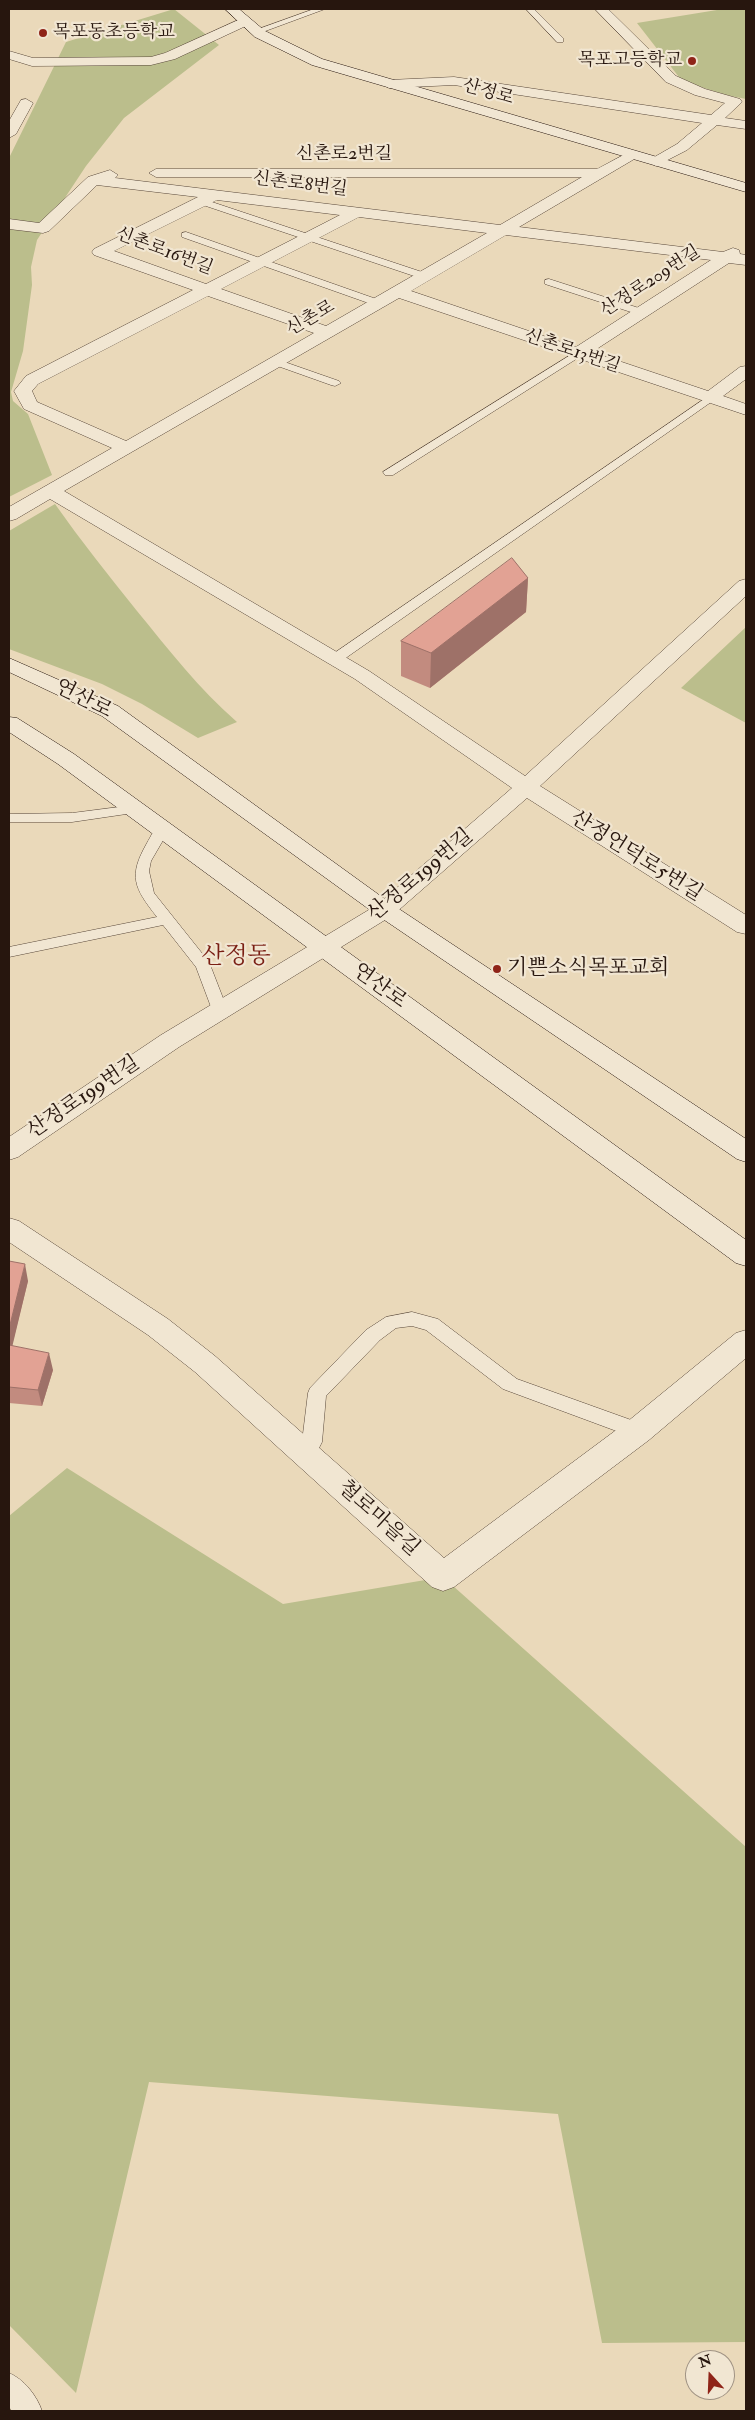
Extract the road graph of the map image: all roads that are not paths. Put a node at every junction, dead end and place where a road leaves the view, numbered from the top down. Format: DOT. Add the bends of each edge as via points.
graph roads {
  1 [pos="231,9"];
  2 [pos="321,9"];
  3 [pos="530,9"];
  4 [pos="601,9"];
  5 [pos="244,20"];
  6 [pos="257,31"];
  7 [pos="560,40"];
  8 [pos="9,55"];
  9 [pos="389,84"];
  10 [pos="26,103"];
  11 [pos="713,120"];
  12 [pos="746,125"];
  13 [pos="9,134"];
  14 [pos="631,154"];
  15 [pos="656,162"];
  16 [pos="597,174"];
  17 [pos="93,180"];
  18 [pos="744,186"];
  19 [pos="209,198"];
  20 [pos="357,212"];
  21 [pos="9,224"];
  22 [pos="503,228"];
  23 [pos="186,235"];
  24 [pos="308,237"];
  25 [pos="746,244"];
  26 [pos="727,258"];
  27 [pos="746,260"];
  28 [pos="260,262"];
  29 [pos="424,276"];
  30 [pos="549,282"];
  31 [pos="206,290"];
  32 [pos="398,292"];
  33 [pos="378,303"];
  34 [pos="641,312"];
  35 [pos="327,332"];
  36 [pos="577,354"];
  37 [pos="276,362"];
  38 [pos="746,371"];
  39 [pos="335,383"];
  40 [pos="710,398"];
  41 [pos="746,410"];
  42 [pos="125,447"];
  43 [pos="389,472"];
  44 [pos="50,491"];
  45 [pos="9,515"];
  46 [pos="746,585"];
  47 [pos="336,659"];
  48 [pos="9,664"];
  49 [pos="9,723"];
  50 [pos="526,787"];
  51 [pos="134,809"];
  52 [pos="9,818"];
  53 [pos="162,830"];
  54 [pos="385,910"];
  55 [pos="166,920"];
  56 [pos="746,926"];
  57 [pos="324,948"];
  58 [pos="9,952"];
  59 [pos="220,1011"];
  60 [pos="9,1150"];
  61 [pos="746,1152"];
  62 [pos="9,1228"];
  63 [pos="746,1255"];
  64 [pos="746,1340"];
  65 [pos="638,1431"];
  66 [pos="306,1454"];
  67 [pos="9,2386"];
  68 [pos="29,2411"];
  1 -- 5 [label="street, 산정로"];
  2 -- 6 [label="lane"];
  3 -- 7 [label="lane"];
  4 -- 11 [label="street" via="671,79 735,102"];
  5 -- 6 [label="street, 산정로"];
  5 -- 8 [label="street" via="170,56 151,61 32,62"];
  6 -- 9 [label="street, 산정로" via="318,62"];
  9 -- 11 [label="street" via="454,81"];
  9 -- 14 [label="street, 산정로"];
  10 -- 13 [label="street"];
  11 -- 12 [label="street"];
  11 -- 15 [label="street" via="682,147"];
  14 -- 15 [label="street, 산정로"];
  14 -- 16 [label="street, 신촌로"];
  15 -- 18 [label="street, 산정로"];
  16 -- 17 [label="street, 신촌로2번길" via="138,173 101,176"];
  16 -- 22 [label="street, 신촌로"];
  17 -- 19 [label="street, 신촌로8번길"];
  17 -- 21 [label="street" via="43,228"];
  19 -- 20 [label="street, 신촌로8번길"];
  19 -- 24 [label="lane"];
  19 -- 31 [label="street, 신촌로16번길" via="100,252"];
  20 -- 22 [label="street, 신촌로8번길"];
  20 -- 24 [label="street"];
  22 -- 26 [label="street, 신촌로8번길"];
  22 -- 29 [label="street, 신촌로"];
  23 -- 28 [label="lane"];
  24 -- 28 [label="street"];
  24 -- 29 [label="lane"];
  25 -- 26 [label="street, 산정로209번길"];
  26 -- 27 [label="street, 신촌로8번길"];
  26 -- 34 [label="street, 산정로209번길"];
  28 -- 31 [label="street"];
  28 -- 33 [label="lane"];
  29 -- 32 [label="street, 신촌로"];
  30 -- 34 [label="lane"];
  31 -- 35 [label="street, 신촌로16번길"];
  31 -- 42 [label="street" via="32,380 23,391 30,404"];
  32 -- 33 [label="street, 신촌로"];
  32 -- 36 [label="street, 신촌로13번길"];
  33 -- 35 [label="street, 신촌로"];
  34 -- 36 [label="street, 산정로209번길"];
  35 -- 37 [label="street, 신촌로"];
  36 -- 40 [label="street, 신촌로13번길"];
  36 -- 43 [label="lane"];
  37 -- 39 [label="lane"];
  37 -- 42 [label="street, 신촌로"];
  38 -- 40 [label="street"];
  40 -- 41 [label="street, 신촌로13번길"];
  40 -- 47 [label="lane"];
  42 -- 44 [label="street, 신촌로"];
  44 -- 45 [label="street, 신촌로"];
  44 -- 47 [label="street, 산정언덕로5번길"];
  46 -- 50 [label="street, 산정로199번길"];
  47 -- 50 [label="street, 산정언덕로5번길"];
  48 -- 54 [label="street, 연산로" via="110,711"];
  49 -- 51 [label="street, 연산로" via="66,759"];
  50 -- 54 [label="street, 산정로199번길"];
  50 -- 56 [label="street, 산정언덕로5번길"];
  51 -- 52 [label="lane" via="76,819"];
  51 -- 53 [label="street, 연산로"];
  53 -- 55 [label="lane" via="144,861 142,871 147,894"];
  53 -- 57 [label="street, 연산로"];
  54 -- 57 [label="street, 산정로199번길"];
  54 -- 61 [label="street, 연산로"];
  55 -- 58 [label="lane"];
  55 -- 59 [label="lane" via="203,966"];
  57 -- 59 [label="street, 산정로199번길"];
  57 -- 63 [label="street, 연산로"];
  59 -- 60 [label="street, 산정로199번길"];
  62 -- 66 [label="street, 철로마을길" via="158,1327 205,1364"];
  64 -- 65 [label="street, 철로마을길"];
  65 -- 66 [label="street, 철로마을길" via="443,1577"];
  65 -- 66 [label="lane" via="510,1384 432,1324 412,1319 392,1322 374,1335 317,1393 312,1442"];
  67 -- 68 [label="lane"];
}
